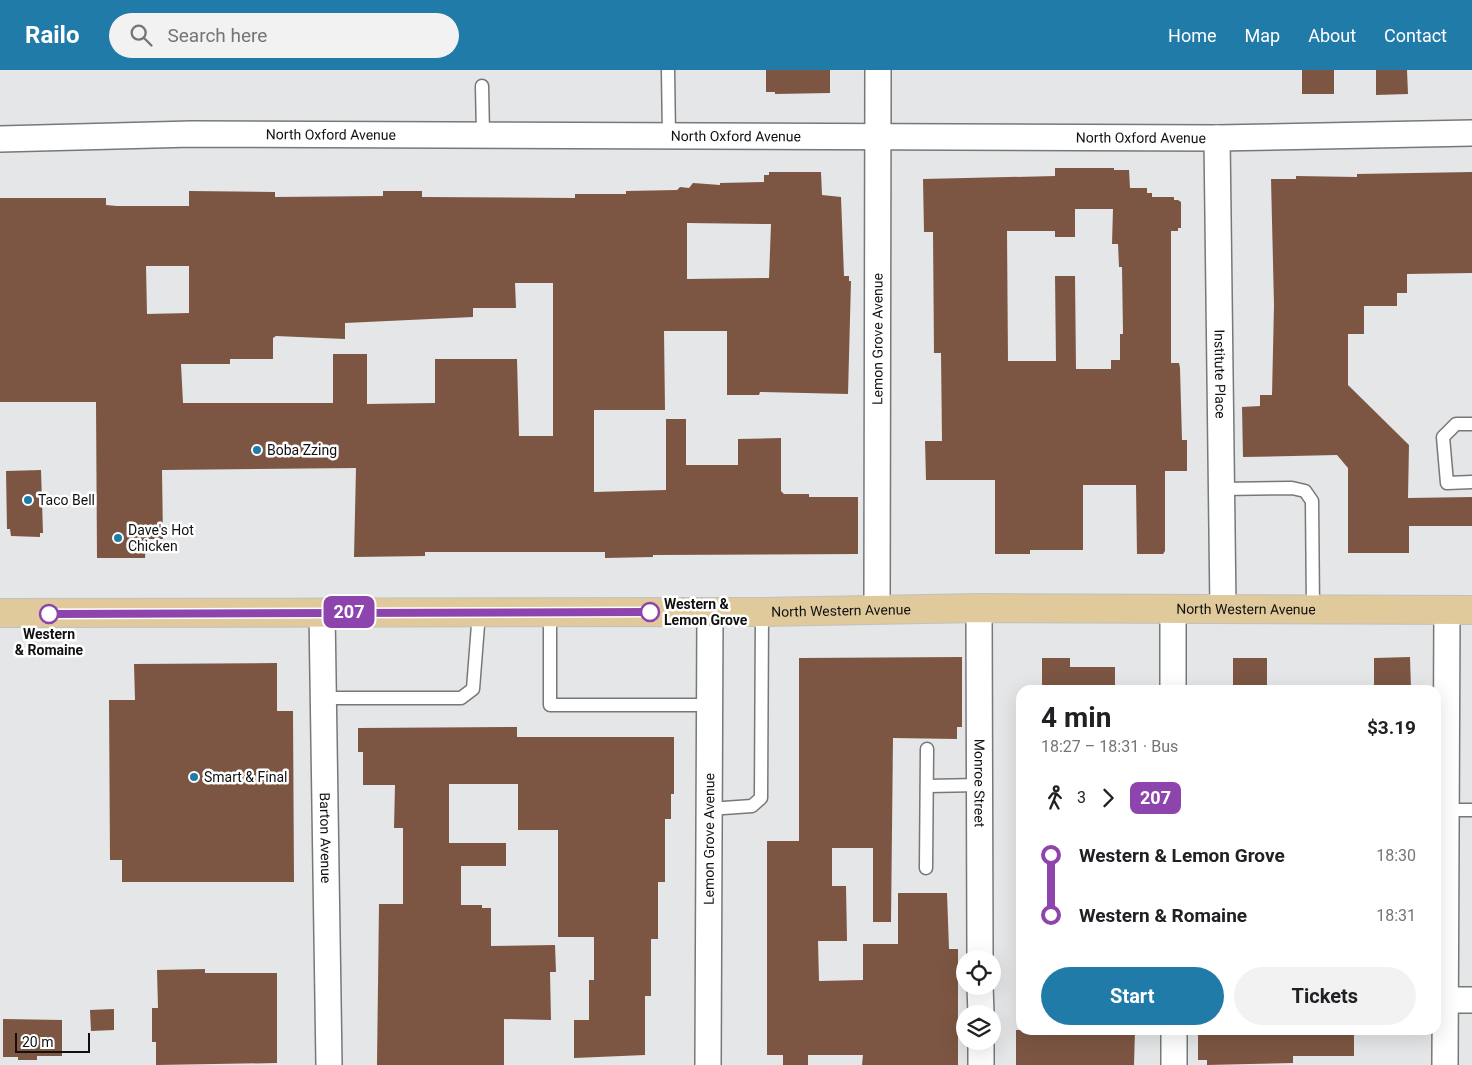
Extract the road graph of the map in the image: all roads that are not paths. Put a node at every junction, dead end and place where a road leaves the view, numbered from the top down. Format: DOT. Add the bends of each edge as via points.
graph roads {
  1 [pos="668,70"];
  2 [pos="878,70"];
  3 [pos="482,86"];
  4 [pos="1472,133"];
  5 [pos="483,135"];
  6 [pos="669,137"];
  7 [pos="878,138"];
  8 [pos="1217,138"];
  9 [pos="0,140"];
  10 [pos="1472,424"];
  11 [pos="1472,482"];
  12 [pos="1221,489"];
  13 [pos="979,608"];
  14 [pos="876,609"];
  15 [pos="1223,609"];
  16 [pos="1313,609"];
  17 [pos="1173,610"];
  18 [pos="1459,610"];
  19 [pos="322,612"];
  20 [pos="479,612"];
  21 [pos="550,612"];
  22 [pos="710,612"];
  23 [pos="762,612"];
  24 [pos="0,613"];
  25 [pos="1173,685"];
  26 [pos="324,698"];
  27 [pos="709,705"];
  28 [pos="927,749"];
  29 [pos="980,785"];
  30 [pos="927,786"];
  31 [pos="709,809"];
  32 [pos="1444,810"];
  33 [pos="1472,810"];
  34 [pos="1441,860"];
  35 [pos="926,868"];
  36 [pos="1441,908"];
  37 [pos="980,950"];
  38 [pos="1444,1000"];
  39 [pos="1472,1000"];
  40 [pos="1174,1035"];
  41 [pos="981,1050"];
  42 [pos="329,1065"];
  43 [pos="708,1065"];
  44 [pos="981,1065"];
  45 [pos="1174,1065"];
  46 [pos="1444,1065"];
  1 -- 6 [label="lane"];
  2 -- 7 [label="street, Lemon Grove Avenue"];
  3 -- 5 [label="lane"];
  4 -- 8 [label="street, North Oxford Avenue"];
  5 -- 6 [label="street, North Oxford Avenue"];
  5 -- 9 [label="street, North Oxford Avenue" via="192,134"];
  6 -- 7 [label="street, North Oxford Avenue"];
  7 -- 8 [label="street, North Oxford Avenue"];
  7 -- 14 [label="street, Lemon Grove Avenue" via="879,501"];
  8 -- 12 [label="street, Institute Place"];
  10 -- 11 [label="lane" via="1456,424 1443,437 1447,483"];
  12 -- 15 [label="street, Institute Place"];
  12 -- 16 [label="lane" via="1305,490 1312,501"];
  13 -- 14 [label="main road, North Western Avenue"];
  13 -- 17 [label="main road, North Western Avenue"];
  13 -- 29 [label="street, Monroe Street"];
  14 -- 23 [label="main road, North Western Avenue"];
  15 -- 16 [label="main road, North Western Avenue"];
  15 -- 17 [label="main road, North Western Avenue"];
  16 -- 18 [label="main road, North Western Avenue"];
  17 -- 25 [label="street"];
  18 -- 32 [label="street"];
  19 -- 20 [label="main road, North Western Avenue"];
  19 -- 24 [label="main road, North Western Avenue"];
  19 -- 26 [label="street, Barton Avenue"];
  20 -- 21 [label="main road, North Western Avenue"];
  20 -- 26 [label="lane" via="473,689 461,698"];
  21 -- 22 [label="main road, North Western Avenue"];
  21 -- 27 [label="lane" via="550,706"];
  22 -- 23 [label="main road, North Western Avenue"];
  22 -- 27 [label="street, Lemon Grove Avenue"];
  23 -- 31 [label="lane" via="762,798 752,806"];
  26 -- 42 [label="street, Barton Avenue"];
  27 -- 31 [label="street, Lemon Grove Avenue"];
  28 -- 30 [label="lane"];
  29 -- 30 [label="lane"];
  29 -- 37 [label="street, Monroe Street"];
  30 -- 35 [label="lane"];
  31 -- 43 [label="street, Lemon Grove Avenue"];
  32 -- 33 [label="lane"];
  32 -- 34 [label="street"];
  36 -- 38 [label="street"];
  38 -- 39 [label="street"];
  38 -- 46 [label="street"];
  40 -- 45 [label="street"];
  41 -- 44 [label="street"];
}
